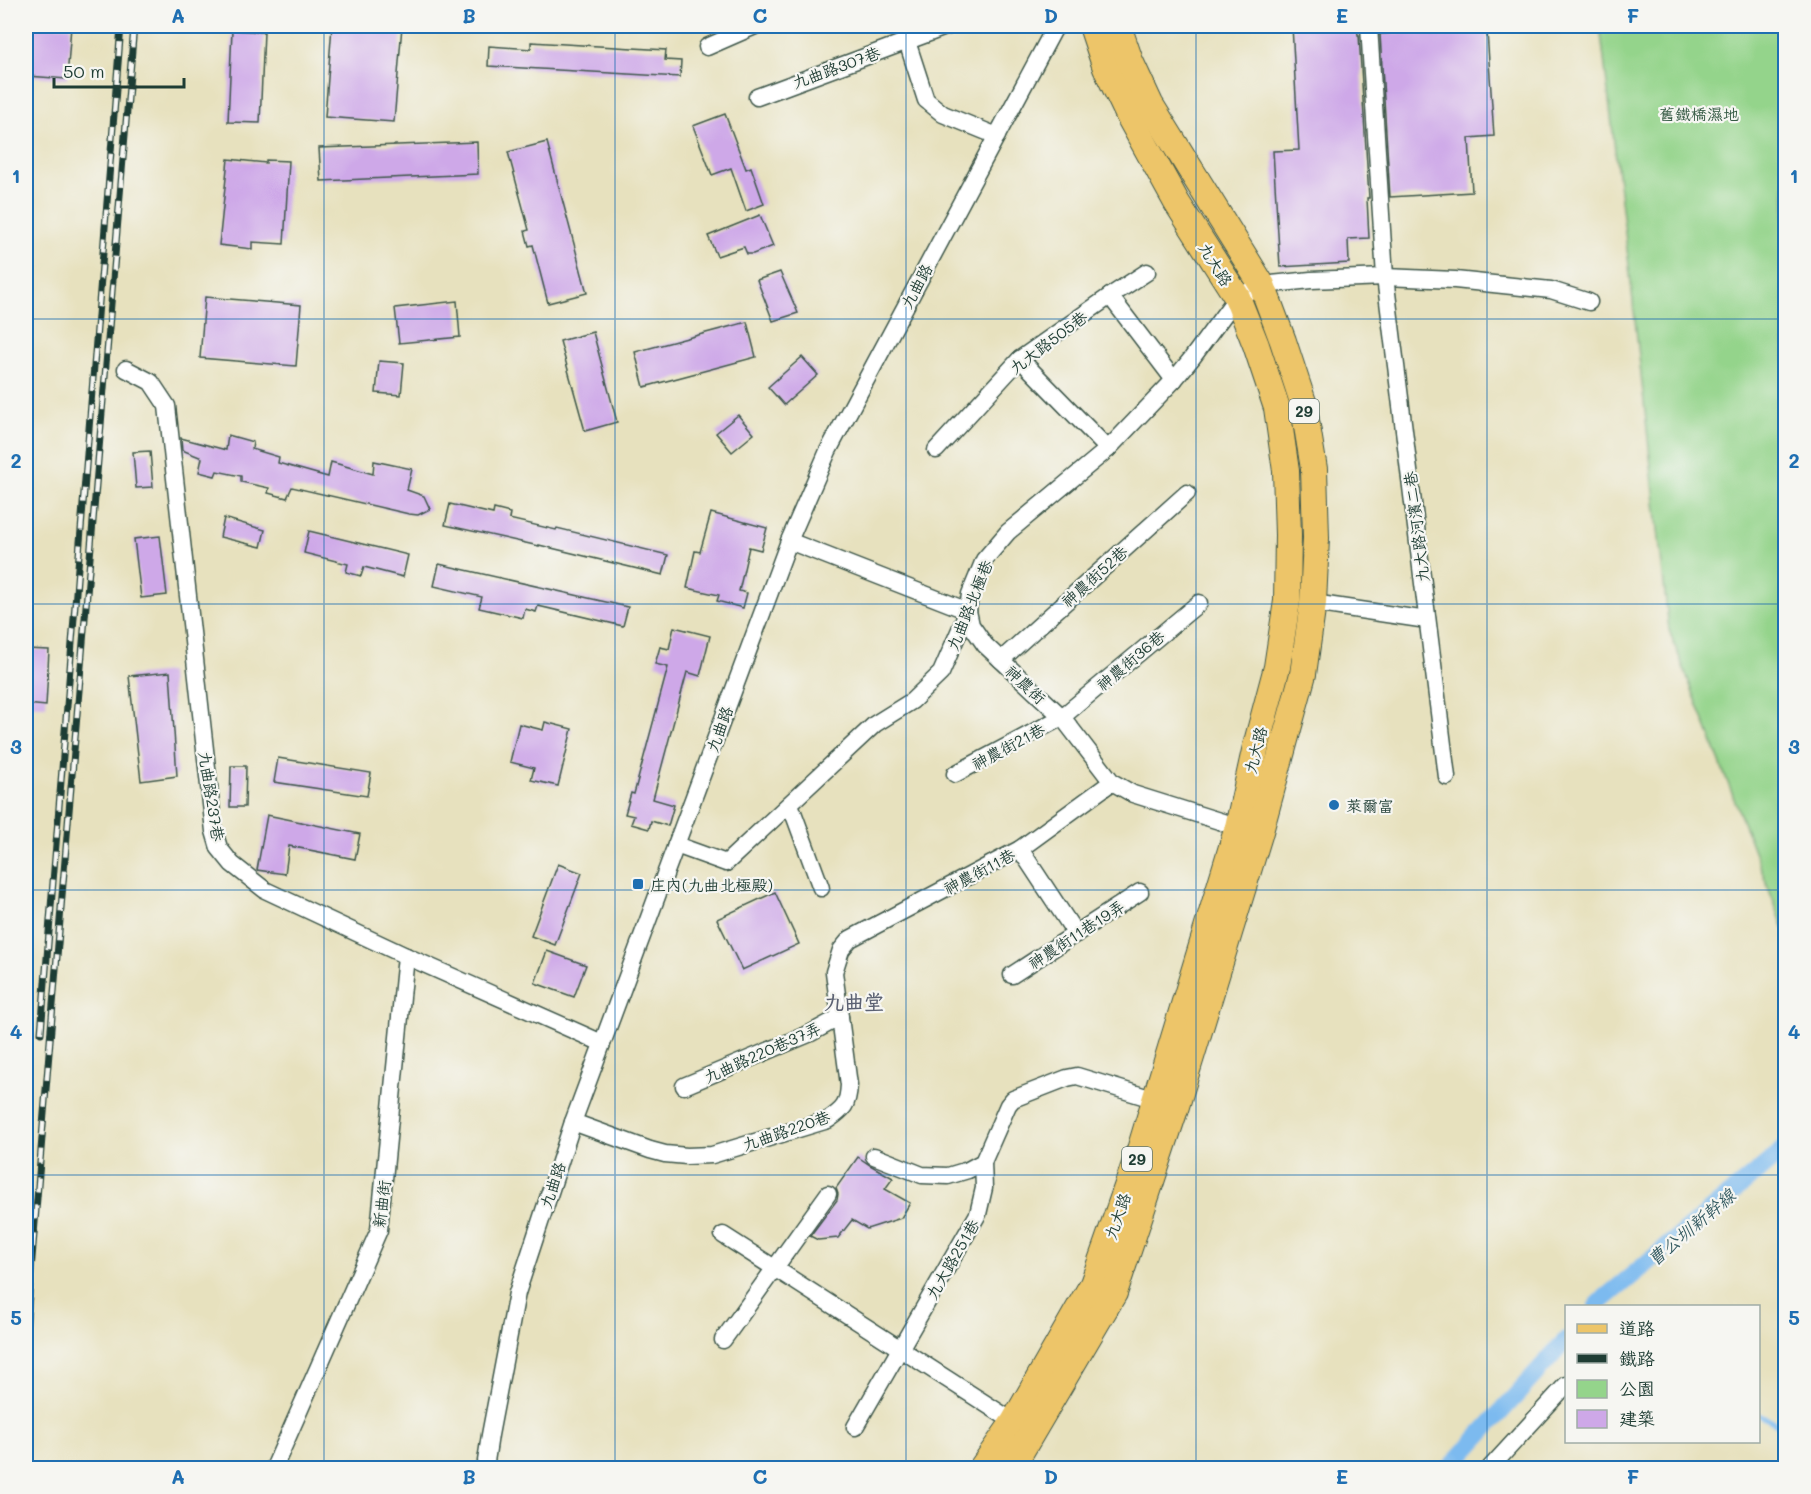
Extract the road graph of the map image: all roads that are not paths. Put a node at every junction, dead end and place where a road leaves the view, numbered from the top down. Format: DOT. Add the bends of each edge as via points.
graph roads {
  1 [pos="756,26"];
  2 [pos="948,26"];
  3 [pos="1092,26"];
  4 [pos="1118,26"];
  5 [pos="1369,26"];
  6 [pos="1055,27"];
  7 [pos="904,33"];
  8 [pos="707,46"];
  9 [pos="757,97"];
  10 [pos="997,136"];
  11 [pos="1147,272"];
  12 [pos="1385,277"];
  13 [pos="1262,285"];
  14 [pos="1110,296"];
  15 [pos="1237,297"];
  16 [pos="1588,302"];
  17 [pos="1020,359"];
  18 [pos="126,369"];
  19 [pos="1174,380"];
  20 [pos="1108,449"];
  21 [pos="936,450"];
  22 [pos="1187,492"];
  23 [pos="789,541"];
  24 [pos="1199,603"];
  25 [pos="1313,603"];
  26 [pos="968,611"];
  27 [pos="1427,620"];
  28 [pos="1001,660"];
  29 [pos="1062,717"];
  30 [pos="955,774"];
  31 [pos="1447,777"];
  32 [pos="1112,782"];
  33 [pos="790,804"];
  34 [pos="1249,831"];
  35 [pos="676,845"];
  36 [pos="1020,849"];
  37 [pos="821,888"];
  38 [pos="1140,892"];
  39 [pos="1076,934"];
  40 [pos="841,950"];
  41 [pos="406,956"];
  42 [pos="1012,975"];
  43 [pos="840,1017"];
  44 [pos="602,1043"];
  45 [pos="684,1086"];
  46 [pos="1156,1100"];
  47 [pos="573,1122"];
  48 [pos="874,1156"];
  49 [pos="983,1162"];
  50 [pos="828,1194"];
  51 [pos="723,1235"];
  52 [pos="774,1268"];
  53 [pos="723,1340"];
  54 [pos="900,1350"];
  55 [pos="1565,1386"];
  56 [pos="1014,1422"];
  57 [pos="855,1427"];
  58 [pos="274,1468"];
  59 [pos="485,1468"];
  60 [pos="982,1468"];
  61 [pos="1011,1468"];
  62 [pos="1490,1468"];
  1 -- 8 [label="street"];
  2 -- 7 [label="street, 九曲路307巷"];
  3 -- 15 [label="main road, 九大路 / 29" via="1106,68 1129,116"];
  4 -- 13 [label="main road, 九大路 / 29" via="1150,104"];
  5 -- 12 [label="street, 九大路河濱二巷"];
  6 -- 10 [label="street, 九曲路"];
  7 -- 9 [label="street, 九曲路307巷"];
  7 -- 10 [label="street" via="926,100 942,114"];
  10 -- 23 [label="street, 九曲路" via="828,451"];
  11 -- 14 [label="street, 九大路505巷"];
  12 -- 13 [label="street"];
  12 -- 16 [label="street" via="1551,290"];
  12 -- 27 [label="street, 九大路河濱二巷"];
  13 -- 15 [label="street"];
  13 -- 25 [label="main road, 九大路 / 29" via="1303,402 1314,469"];
  14 -- 17 [label="street, 九大路505巷"];
  14 -- 19 [label="street"];
  15 -- 19 [label="street, 九曲路北極巷"];
  15 -- 34 [label="main road, 九大路 / 29" via="1277,408 1286,471 1288,535 1287,601 1277,667 1256,746"];
  17 -- 20 [label="street"];
  17 -- 21 [label="street, 九大路505巷"];
  18 -- 41 [label="street, 九曲路237巷" via="151,382 166,406 219,848 232,864 265,890"];
  19 -- 20 [label="street, 九曲路北極巷"];
  20 -- 26 [label="street, 九曲路北極巷" via="1008,532 984,560 970,594"];
  22 -- 28 [label="street, 神農街52巷"];
  23 -- 26 [label="street"];
  23 -- 35 [label="street, 九曲路"];
  24 -- 29 [label="street, 神農街36巷"];
  25 -- 27 [label="street"];
  25 -- 34 [label="main road, 九大路 / 29" via="1303,674"];
  26 -- 28 [label="street, 神農街" via="971,625"];
  26 -- 33 [label="street, 九曲路北極巷" via="941,673 912,701 875,724"];
  27 -- 31 [label="street, 九大路河濱二巷"];
  28 -- 29 [label="street, 神農街"];
  29 -- 30 [label="street, 神農街21巷"];
  29 -- 32 [label="street, 神農街"];
  32 -- 34 [label="street, 神農街" via="1133,794"];
  32 -- 36 [label="street, 神農街11巷"];
  33 -- 35 [label="street, 九曲路北極巷" via="726,863"];
  33 -- 37 [label="street"];
  34 -- 46 [label="main road, 九大路 / 29"];
  34 -- 61 [label="main road, 九大路 / 29" via="1176,1106 1114,1293"];
  35 -- 44 [label="street, 九曲路"];
  36 -- 39 [label="street"];
  36 -- 40 [label="street, 神農街11巷" via="850,939"];
  38 -- 39 [label="street, 神農街11巷19弄"];
  39 -- 42 [label="street, 神農街11巷19弄"];
  40 -- 43 [label="street, 九曲路220巷" via="834,972"];
  41 -- 44 [label="street, 九曲路237巷"];
  41 -- 58 [label="street, 新曲街" via="379,1230"];
  43 -- 45 [label="street, 九曲路220巷37弄"];
  43 -- 47 [label="street, 九曲路220巷" via="849,1098 842,1110 828,1120 712,1155 687,1156 650,1150"];
  44 -- 47 [label="street, 九曲路"];
  46 -- 49 [label="street" via="1077,1076 1067,1078 1013,1099"];
  46 -- 56 [label="main road, 九大路 / 29" via="1093,1284"];
  47 -- 59 [label="street, 九曲路" via="517,1293"];
  48 -- 49 [label="street" via="922,1175 948,1176"];
  49 -- 54 [label="street, 九大路251巷" via="984,1188 978,1214"];
  50 -- 52 [label="street"];
  51 -- 52 [label="street"];
  52 -- 53 [label="street"];
  52 -- 54 [label="street"];
  54 -- 56 [label="street"];
  54 -- 57 [label="street, 九大路251巷"];
  55 -- 62 [label="street"];
  56 -- 60 [label="main road, 九大路 / 29"];
}
